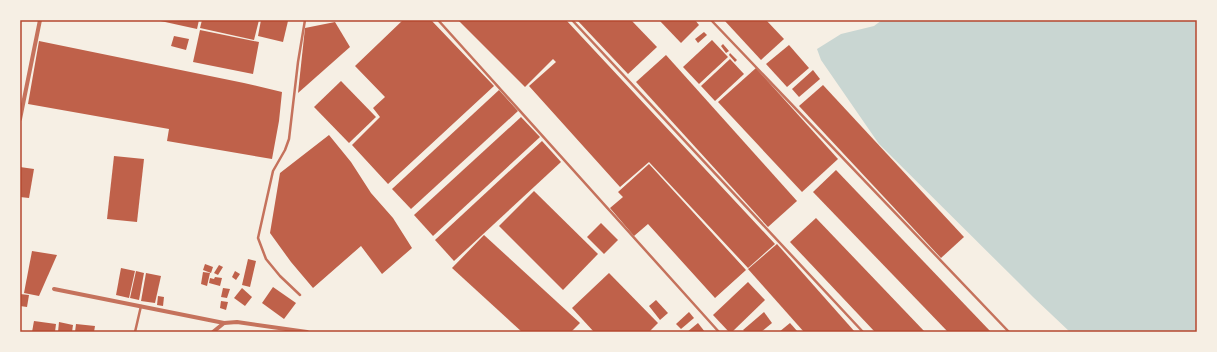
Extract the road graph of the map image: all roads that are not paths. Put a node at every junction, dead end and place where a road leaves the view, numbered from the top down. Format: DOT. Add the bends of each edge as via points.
graph roads {
  1 [pos="40,20"];
  2 [pos="305,20"];
  3 [pos="438,20"];
  4 [pos="572,20"];
  5 [pos="711,20"];
  6 [pos="20,120"];
  7 [pos="54,289"];
  8 [pos="300,295"];
  9 [pos="141,306"];
  10 [pos="224,323"];
  11 [pos="135,332"];
  12 [pos="213,332"];
  13 [pos="307,332"];
  14 [pos="719,332"];
  15 [pos="863,332"];
  16 [pos="1009,332"];
  1 -- 6 [label="street"];
  2 -- 8 [label="lane" via="289,139 273,171 258,238 266,259"];
  3 -- 14 [label="lane"];
  4 -- 15 [label="lane"];
  5 -- 16 [label="lane"];
  7 -- 9 [label="street"];
  9 -- 10 [label="street"];
  9 -- 11 [label="lane"];
  10 -- 12 [label="street"];
  10 -- 13 [label="street" via="254,323"];
}
